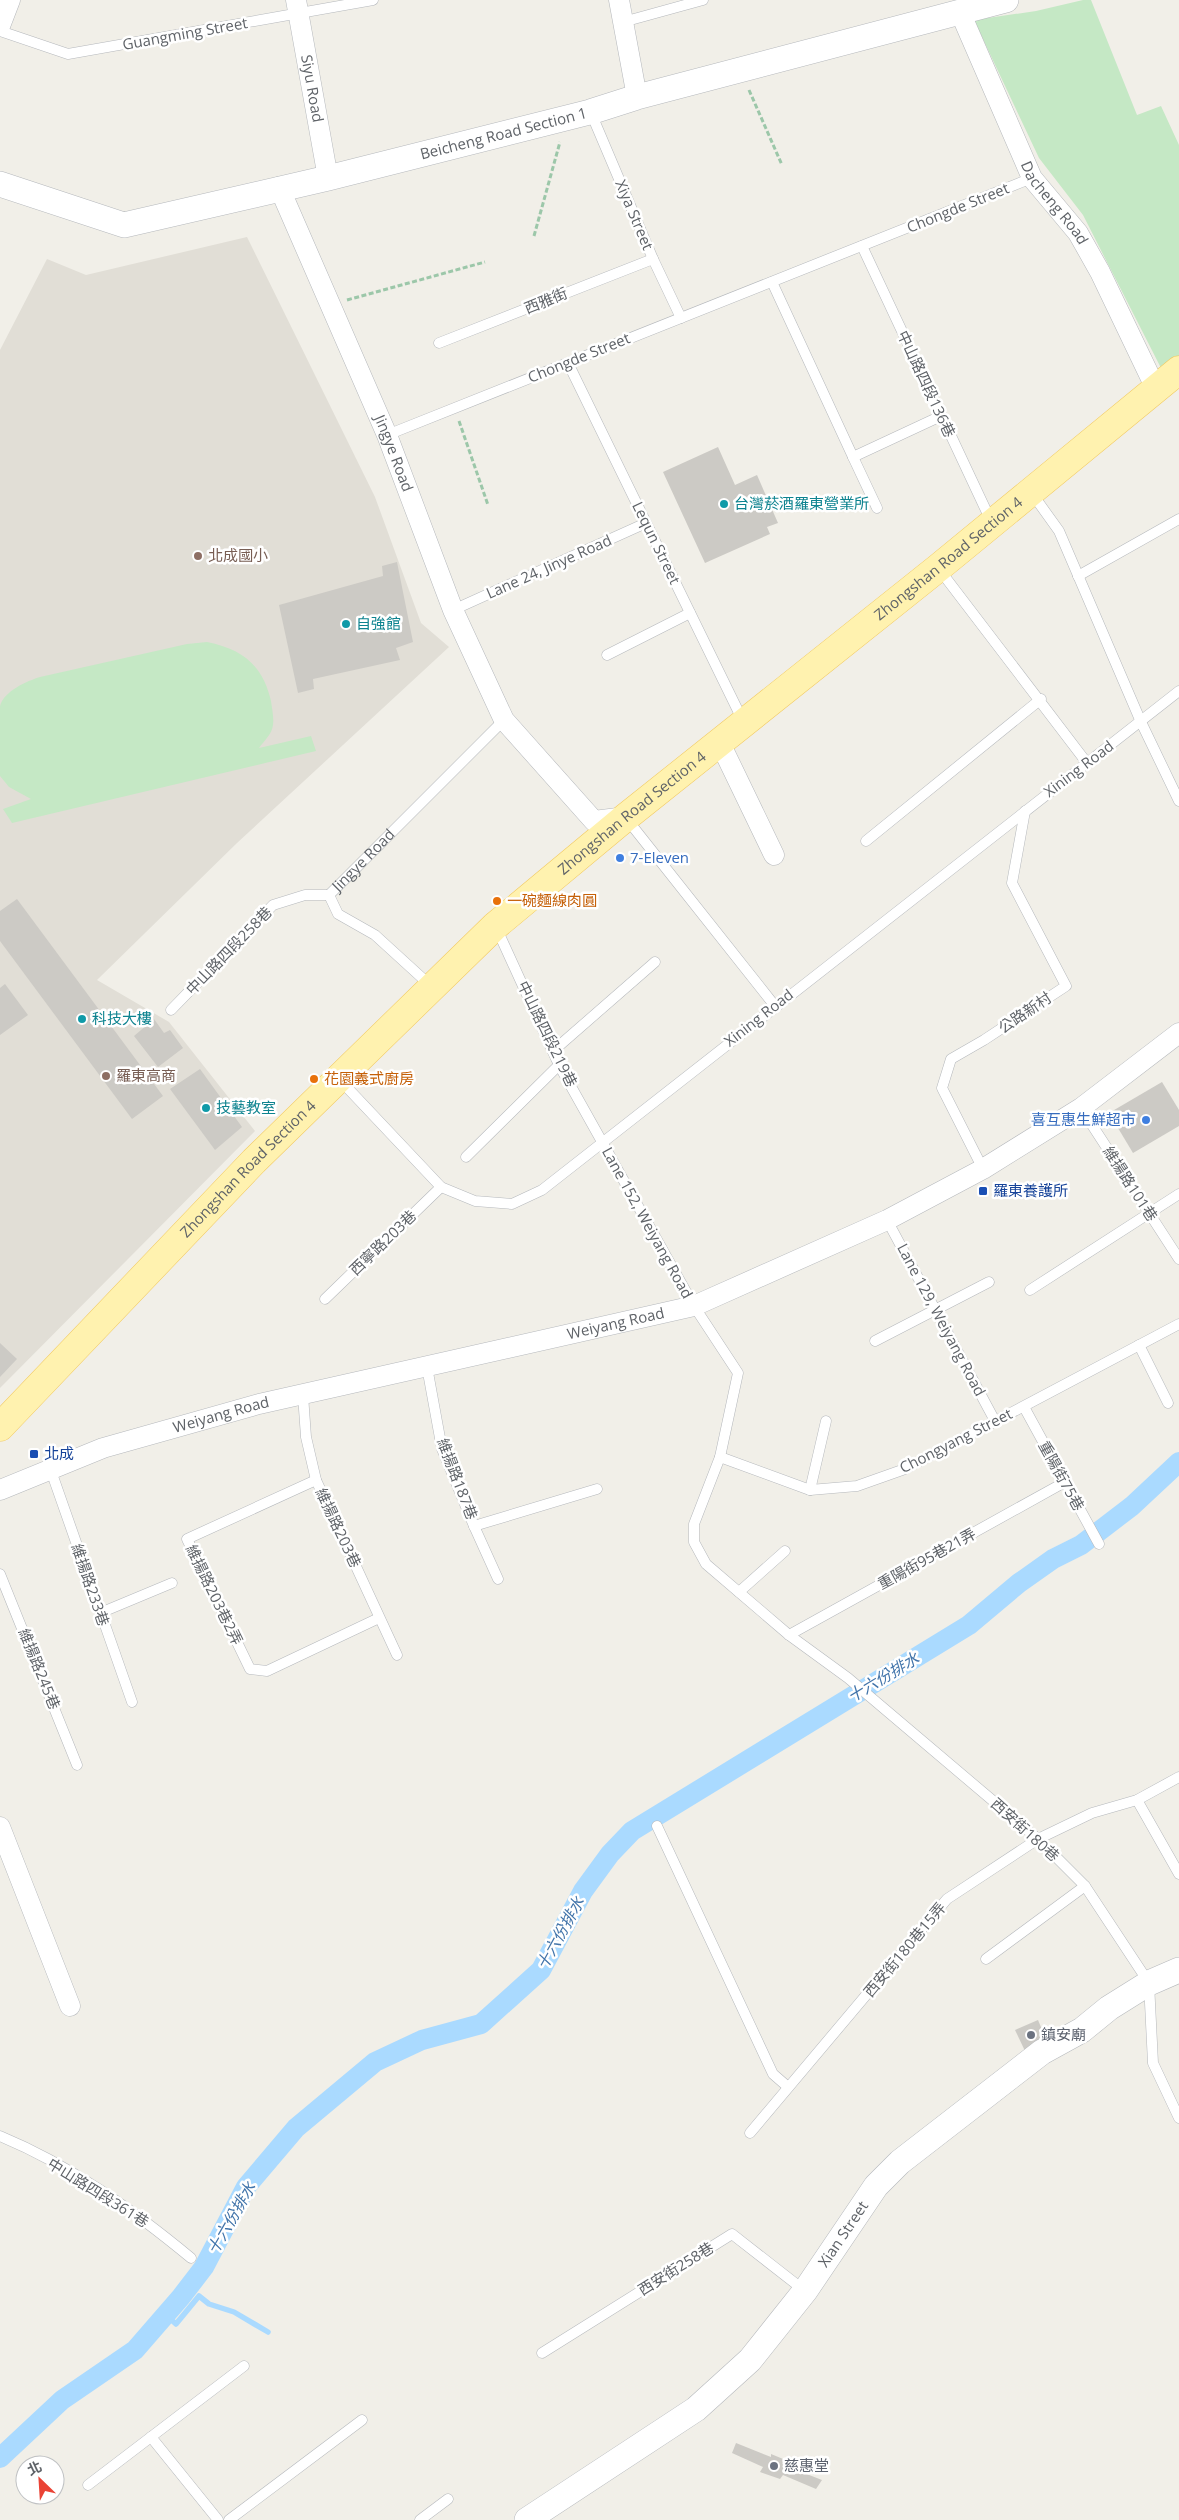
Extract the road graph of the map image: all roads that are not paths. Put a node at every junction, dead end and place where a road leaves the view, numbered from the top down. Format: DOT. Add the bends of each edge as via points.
graph roads {
  1 [pos="10,0"];
  2 [pos="373,0"];
  3 [pos="619,0"];
  4 [pos="703,0"];
  5 [pos="1006,0"];
  6 [pos="297,7"];
  7 [pos="960,12"];
  8 [pos="623,22"];
  9 [pos="0,26"];
  10 [pos="0,31"];
  11 [pos="637,97"];
  12 [pos="579,115"];
  13 [pos="328,178"];
  14 [pos="1032,178"];
  15 [pos="0,184"];
  16 [pos="279,187"];
  17 [pos="862,246"];
  18 [pos="652,259"];
  19 [pos="772,282"];
  20 [pos="680,318"];
  21 [pos="439,344"];
  22 [pos="568,363"];
  23 [pos="1179,370"];
  24 [pos="1156,389"];
  25 [pos="941,416"];
  26 [pos="387,435"];
  27 [pos="853,456"];
  28 [pos="1030,490"];
  29 [pos="877,508"];
  30 [pos="1179,519"];
  31 [pos="991,522"];
  32 [pos="646,523"];
  33 [pos="938,568"];
  34 [pos="1078,576"];
  35 [pos="452,610"];
  36 [pos="690,613"];
  37 [pos="607,655"];
  38 [pos="1179,691"];
  39 [pos="1040,699"];
  40 [pos="504,720"];
  41 [pos="1141,722"];
  42 [pos="744,723"];
  43 [pos="720,743"];
  44 [pos="1087,763"];
  45 [pos="1179,801"];
  46 [pos="1025,811"];
  47 [pos="626,817"];
  48 [pos="866,841"];
  49 [pos="774,855"];
  50 [pos="328,895"];
  51 [pos="495,926"];
  52 [pos="654,962"];
  53 [pos="432,987"];
  54 [pos="775,1006"];
  55 [pos="171,1010"];
  56 [pos="1179,1033"];
  57 [pos="553,1051"];
  58 [pos="560,1065"];
  59 [pos="339,1079"];
  60 [pos="1081,1108"];
  61 [pos="601,1141"];
  62 [pos="466,1157"];
  63 [pos="983,1169"];
  64 [pos="441,1187"];
  65 [pos="1179,1194"];
  66 [pos="1150,1214"];
  67 [pos="887,1220"];
  68 [pos="1179,1259"];
  69 [pos="989,1282"];
  70 [pos="1030,1290"];
  71 [pos="325,1299"];
  72 [pos="694,1306"];
  73 [pos="935,1309"];
  74 [pos="1179,1324"];
  75 [pos="875,1341"];
  76 [pos="1139,1345"];
  77 [pos="427,1367"];
  78 [pos="303,1394"];
  79 [pos="1168,1403"];
  80 [pos="1024,1407"];
  81 [pos="826,1421"];
  82 [pos="995,1421"];
  83 [pos="0,1427"];
  84 [pos="720,1457"];
  85 [pos="50,1468"];
  86 [pos="316,1480"];
  87 [pos="1065,1482"];
  88 [pos="597,1489"];
  89 [pos="0,1490"];
  90 [pos="810,1490"];
  91 [pos="474,1526"];
  92 [pos="1099,1544"];
  93 [pos="785,1551"];
  94 [pos="0,1574"];
  95 [pos="498,1579"];
  96 [pos="172,1583"];
  97 [pos="739,1592"];
  98 [pos="100,1613"];
  99 [pos="378,1618"];
  100 [pos="789,1635"];
  101 [pos="397,1655"];
  102 [pos="132,1702"];
  103 [pos="77,1765"];
  104 [pos="1179,1777"];
  105 [pos="1138,1800"];
  106 [pos="657,1826"];
  107 [pos="0,1827"];
  108 [pos="1038,1839"];
  109 [pos="1179,1874"];
  110 [pos="1085,1886"];
  111 [pos="986,1959"];
  112 [pos="1179,1970"];
  113 [pos="1149,1983"];
  114 [pos="70,2006"];
  115 [pos="788,2088"];
  116 [pos="1179,2118"];
  117 [pos="750,2133"];
  118 [pos="0,2136"];
  119 [pos="191,2258"];
  120 [pos="804,2291"];
  121 [pos="542,2353"];
  122 [pos="244,2366"];
  123 [pos="362,2420"];
  124 [pos="151,2437"];
  125 [pos="88,2485"];
  126 [pos="448,2499"];
  127 [pos="218,2520"];
  128 [pos="228,2520"];
  129 [pos="420,2520"];
  130 [pos="527,2520"];
  1 -- 9 [label="street"];
  2 -- 6 [label="lane, Guangming Street"];
  3 -- 8 [label="street"];
  4 -- 8 [label="lane"];
  5 -- 7 [label="street, Beicheng Road Section 1"];
  6 -- 10 [label="lane, Guangming Street" via="68,54"];
  6 -- 13 [label="street, Siyu Road"];
  7 -- 11 [label="street, Beicheng Road Section 1"];
  7 -- 14 [label="street, Dacheng Road"];
  8 -- 11 [label="street"];
  11 -- 12 [label="street, Beicheng Road Section 1"];
  12 -- 13 [label="street, Beicheng Road Section 1"];
  12 -- 18 [label="lane, Xiya Street"];
  13 -- 16 [label="street, Beicheng Road Section 1"];
  14 -- 17 [label="lane, Chongde Street"];
  14 -- 24 [label="street, Dacheng Road" via="1078,233"];
  15 -- 16 [label="street, Beicheng Road Section 1" via="124,225"];
  16 -- 26 [label="street, Jingye Road"];
  17 -- 19 [label="lane, Chongde Street"];
  17 -- 25 [label="lane, 中山路四段136巷"];
  18 -- 20 [label="lane, Xiya Street"];
  18 -- 21 [label="lane, 西雅街"];
  19 -- 20 [label="lane, Chongde Street"];
  19 -- 27 [label="lane"];
  20 -- 22 [label="lane, Chongde Street"];
  22 -- 26 [label="lane, Chongde Street"];
  22 -- 32 [label="lane, Lequn Street"];
  23 -- 24 [label="main road, Zhongshan Road Section 4"];
  24 -- 28 [label="main road, Zhongshan Road Section 4"];
  25 -- 27 [label="lane"];
  25 -- 31 [label="lane, 中山路四段136巷"];
  26 -- 35 [label="street, Jingye Road"];
  27 -- 29 [label="lane"];
  28 -- 31 [label="main road, Zhongshan Road Section 4"];
  28 -- 34 [label="lane" via="1059,531"];
  30 -- 34 [label="lane"];
  31 -- 33 [label="main road, Zhongshan Road Section 4"];
  32 -- 35 [label="lane, Lane 24, Jinye Road"];
  32 -- 36 [label="lane, Lequn Street"];
  33 -- 39 [label="lane"];
  33 -- 42 [label="main road, Zhongshan Road Section 4"];
  34 -- 41 [label="lane"];
  35 -- 40 [label="street, Jingye Road"];
  36 -- 37 [label="lane"];
  36 -- 42 [label="lane, Lequn Street"];
  38 -- 41 [label="lane, Xining Road"];
  39 -- 44 [label="lane"];
  39 -- 48 [label="lane"];
  40 -- 47 [label="street, Jingye Road" via="594,821"];
  40 -- 50 [label="lane, Jingye Road"];
  41 -- 44 [label="lane, Xining Road"];
  41 -- 45 [label="lane"];
  42 -- 43 [label="main road, Zhongshan Road Section 4"];
  43 -- 47 [label="main road, Zhongshan Road Section 4"];
  43 -- 49 [label="street"];
  44 -- 46 [label="lane, Xining Road"];
  46 -- 54 [label="lane, Xining Road"];
  46 -- 63 [label="lane, 公路新村" via="1012,883 1066,986 951,1059 942,1088"];
  47 -- 51 [label="main road, Zhongshan Road Section 4"];
  47 -- 54 [label="lane"];
  50 -- 53 [label="lane" via="338,914 374,935"];
  50 -- 55 [label="lane, 中山路四段258巷" via="305,895 273,905"];
  51 -- 53 [label="main road, Zhongshan Road Section 4"];
  51 -- 57 [label="lane, 中山路四段219巷"];
  52 -- 57 [label="lane"];
  53 -- 59 [label="main road, Zhongshan Road Section 4"];
  54 -- 61 [label="lane, Xining Road"];
  56 -- 60 [label="street, Weiyang Road"];
  57 -- 58 [label="lane, 中山路四段219巷"];
  58 -- 61 [label="lane, 中山路四段219巷"];
  58 -- 62 [label="lane"];
  59 -- 64 [label="lane, Xining Road"];
  59 -- 83 [label="main road, Zhongshan Road Section 4" via="254,1161"];
  60 -- 63 [label="street, Weiyang Road"];
  60 -- 66 [label="lane, 維揚路101巷"];
  61 -- 64 [label="lane, Xining Road" via="542,1190 512,1204 475,1200"];
  61 -- 72 [label="lane, Lane 152, Weiyang Road"];
  63 -- 67 [label="street, Weiyang Road"];
  64 -- 71 [label="lane, 西寧路203巷"];
  65 -- 66 [label="lane"];
  66 -- 68 [label="lane, 維揚路101巷"];
  66 -- 70 [label="lane"];
  67 -- 72 [label="street, Weiyang Road"];
  67 -- 73 [label="lane, Lane 129, Weiyang Road"];
  69 -- 73 [label="lane"];
  72 -- 77 [label="street, Weiyang Road"];
  72 -- 84 [label="lane, Lane 152, Weiyang Road" via="738,1373"];
  73 -- 75 [label="lane"];
  73 -- 82 [label="lane, Lane 129, Weiyang Road"];
  74 -- 76 [label="lane, Chongyang Street"];
  76 -- 79 [label="lane"];
  76 -- 80 [label="lane, Chongyang Street"];
  77 -- 78 [label="street, Weiyang Road"];
  77 -- 91 [label="lane, 維揚路187巷" via="442,1449"];
  78 -- 85 [label="street, Weiyang Road" via="103,1448"];
  78 -- 86 [label="lane, 維揚路203巷" via="306,1437"];
  80 -- 82 [label="lane, Chongyang Street"];
  80 -- 87 [label="lane, 重陽街75巷"];
  81 -- 90 [label="lane"];
  82 -- 90 [label="lane, Chongyang Street" via="905,1469 857,1486"];
  84 -- 90 [label="lane, Chongyang Street"];
  84 -- 97 [label="lane, Lane 152, Weiyang Road" via="694,1524 694,1542 706,1564"];
  85 -- 89 [label="street, Weiyang Road"];
  85 -- 98 [label="lane, 維揚路233巷"];
  86 -- 99 [label="lane, 維揚路203巷"];
  86 -- 99 [label="lane, 維揚路203巷2弄" via="187,1539 250,1669 267,1671"];
  87 -- 92 [label="lane, 重陽街75巷"];
  87 -- 100 [label="lane, 重陽街95巷21弄"];
  88 -- 91 [label="lane, 維揚路187巷"];
  91 -- 95 [label="lane"];
  93 -- 97 [label="lane"];
  94 -- 103 [label="lane, 維揚路245巷"];
  96 -- 98 [label="lane"];
  97 -- 100 [label="lane, 西安街180巷"];
  98 -- 102 [label="lane, 維揚路233巷"];
  99 -- 101 [label="lane, 維揚路203巷"];
  100 -- 108 [label="lane, 西安街180巷" via="848,1678"];
  104 -- 105 [label="lane, 西安街180巷15弄"];
  105 -- 108 [label="lane, 西安街180巷15弄" via="1092,1813"];
  105 -- 109 [label="lane"];
  106 -- 115 [label="lane" via="773,2074"];
  107 -- 114 [label="street"];
  108 -- 110 [label="lane, 西安街180巷"];
  108 -- 115 [label="lane, 西安街180巷15弄" via="947,1899"];
  110 -- 111 [label="lane"];
  110 -- 113 [label="lane, 西安街180巷"];
  112 -- 113 [label="street, Xian Street"];
  113 -- 116 [label="lane" via="1153,2063"];
  113 -- 120 [label="street, Xian Street" via="1108,2008 1082,2030 1042,2052 900,2162 876,2186"];
  115 -- 117 [label="lane, 西安街180巷15弄"];
  118 -- 119 [label="lane, 中山路四段361巷" via="126,2206"];
  120 -- 121 [label="lane, 西安街258巷" via="732,2234"];
  120 -- 130 [label="street, Xian Street" via="750,2360 696,2409"];
  122 -- 124 [label="lane"];
  123 -- 128 [label="lane"];
  124 -- 125 [label="lane"];
  124 -- 127 [label="lane"];
  126 -- 129 [label="lane"];
}
